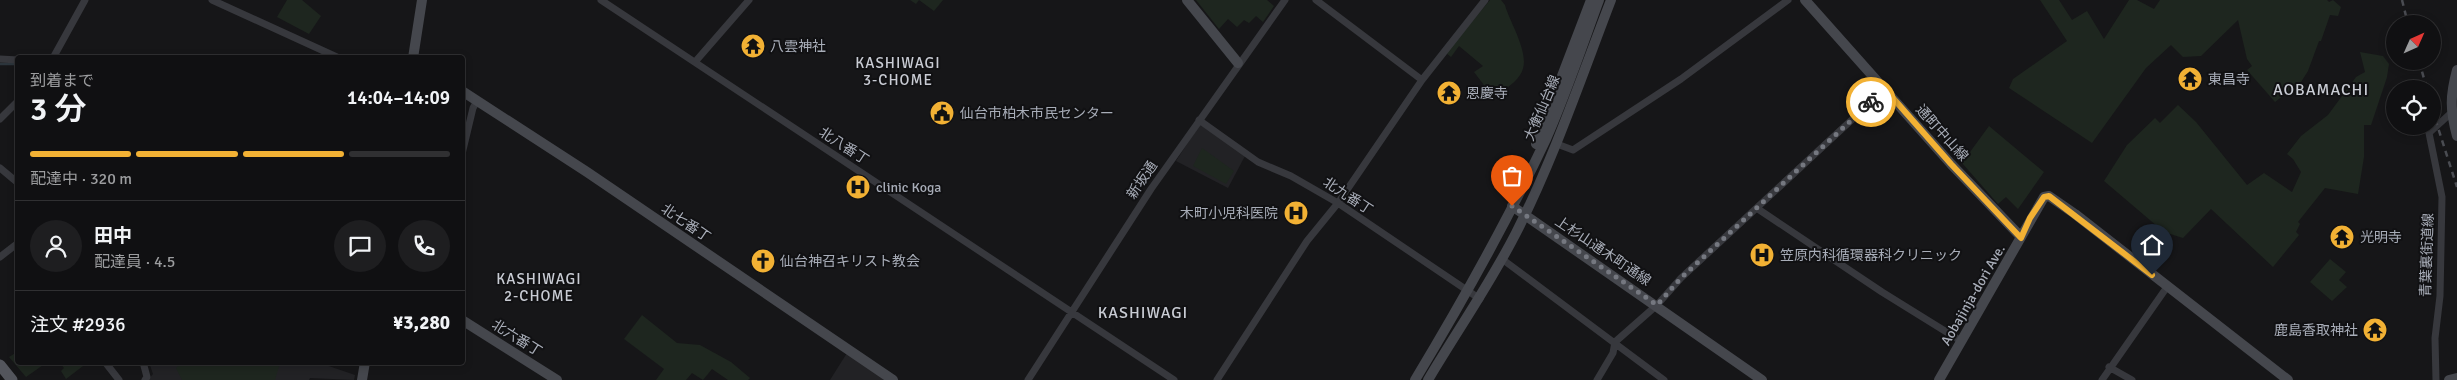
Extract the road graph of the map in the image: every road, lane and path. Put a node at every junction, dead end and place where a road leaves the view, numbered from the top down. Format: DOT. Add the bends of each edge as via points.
graph roads {
  1 [pos="84,0"];
  2 [pos="212,0"];
  3 [pos="422,0"];
  4 [pos="601,0"];
  5 [pos="749,0"];
  6 [pos="1187,0"];
  7 [pos="1285,0"];
  8 [pos="1316,0"];
  9 [pos="1485,0"];
  10 [pos="1591,0"];
  11 [pos="1599,0"];
  12 [pos="1611,0"];
  13 [pos="1788,0"];
  14 [pos="1805,0"];
  15 [pos="55,55"];
  16 [pos="332,55"];
  17 [pos="413,55"];
  18 [pos="0,59"];
  19 [pos="15,60"];
  20 [pos="695,62"];
  21 [pos="1238,63"];
  22 [pos="2457,70"];
  23 [pos="1422,80"];
  24 [pos="1885,89"];
  25 [pos="465,94"];
  26 [pos="477,101"];
  27 [pos="15,104"];
  28 [pos="2451,113"];
  29 [pos="0,119"];
  30 [pos="1199,120"];
  31 [pos="2457,136"];
  32 [pos="465,141"];
  33 [pos="1557,144"];
  34 [pos="0,168"];
  35 [pos="15,180"];
  36 [pos="1523,183"];
  37 [pos="1338,203"];
  38 [pos="1512,206"];
  39 [pos="1758,209"];
  40 [pos="1525,214"];
  41 [pos="2021,238"];
  42 [pos="15,245"];
  43 [pos="0,257"];
  44 [pos="1502,259"];
  45 [pos="2167,287"];
  46 [pos="1466,290"];
  47 [pos="1480,299"];
  48 [pos="1657,305"];
  49 [pos="1072,313"];
  50 [pos="465,322"];
  51 [pos="1961,341"];
  52 [pos="1615,342"];
  53 [pos="107,365"];
  54 [pos="144,365"];
  55 [pos="364,365"];
  56 [pos="0,366"];
  57 [pos="2110,367"];
  58 [pos="12,380"];
  59 [pos="119,380"];
  60 [pos="144,380"];
  61 [pos="362,380"];
  62 [pos="557,380"];
  63 [pos="893,380"];
  64 [pos="1028,380"];
  65 [pos="1174,380"];
  66 [pos="1217,380"];
  67 [pos="1415,380"];
  68 [pos="1428,380"];
  69 [pos="1597,380"];
  70 [pos="1664,380"];
  71 [pos="1762,380"];
  72 [pos="1939,380"];
  73 [pos="2102,380"];
  74 [pos="2132,380"];
  75 [pos="2288,380"];
  76 [pos="2436,380"];
  1 -- 15 [label="street"];
  2 -- 16 [label="street"];
  3 -- 17 [label="street"];
  4 -- 20 [label="street, 北八番丁"];
  5 -- 20 [label="street"];
  6 -- 21 [label="street"];
  7 -- 21 [label="street, 新坂通"];
  8 -- 23 [label="street"];
  9 -- 23 [label="street"];
  10 -- 36 [label="street"];
  11 -- 36 [label="street, 大衡仙台線" via="1546,138"];
  12 -- 33 [label="street, 大衡仙台線"];
  13 -- 33 [label="street" via="1681,79 1574,150"];
  14 -- 24 [label="street, 通町中山線"];
  18 -- 19 [label="street"];
  20 -- 49 [label="street, 北八番丁"];
  21 -- 30 [label="street, 新坂通"];
  22 -- 28 [label="street"];
  23 -- 37 [label="street"];
  24 -- 39 [label="street"];
  24 -- 41 [label="street, 通町中山線"];
  25 -- 26 [label="street, 北七番丁"];
  26 -- 32 [label="street"];
  26 -- 63 [label="street, 北七番丁"];
  27 -- 29 [label="street"];
  28 -- 31 [label="street"];
  28 -- 76 [label="street, 青葉裏街道線" via="2429,133 2442,197"];
  30 -- 37 [label="street, 北九番丁" via="1258,162 1291,176"];
  30 -- 49 [label="street, 新坂通"];
  33 -- 40 [label="street, 大衡仙台線"];
  34 -- 35 [label="street"];
  36 -- 38 [label="street, 大衡仙台線"];
  37 -- 46 [label="street, 北九番丁"];
  37 -- 66 [label="street" via="1307,241"];
  38 -- 40 [label="street, 上杉山通木町通線"];
  38 -- 46 [label="street, 大衡仙台線"];
  39 -- 48 [label="street" via="1681,278"];
  39 -- 51 [label="street"];
  40 -- 44 [label="street, 大衡仙台線"];
  40 -- 48 [label="street, 上杉山通木町通線"];
  41 -- 45 [label="street, Aobajinja-dori Ave." via="2030,218 2044,197 2049,196"];
  41 -- 51 [label="street, Aobajinja-dori Ave."];
  42 -- 43 [label="street"];
  44 -- 47 [label="street, 大衡仙台線"];
  44 -- 52 [label="street"];
  45 -- 57 [label="street"];
  45 -- 75 [label="street"];
  46 -- 47 [label="street, 北九番丁"];
  46 -- 67 [label="street, 大衡仙台線"];
  47 -- 68 [label="street, 大衡仙台線"];
  48 -- 52 [label="street"];
  48 -- 71 [label="street, 上杉山通木町通線"];
  49 -- 64 [label="street, 新坂通"];
  49 -- 65 [label="street, 北八番丁"];
  50 -- 62 [label="street, 北六番丁"];
  51 -- 72 [label="street, Aobajinja-dori Ave."];
  52 -- 69 [label="street" via="1613,353"];
  52 -- 70 [label="street"];
  53 -- 59 [label="street"];
  54 -- 60 [label="street" via="147,377"];
  55 -- 61 [label="street"];
  56 -- 58 [label="main road"];
  57 -- 73 [label="street"];
  57 -- 74 [label="street"];
}
